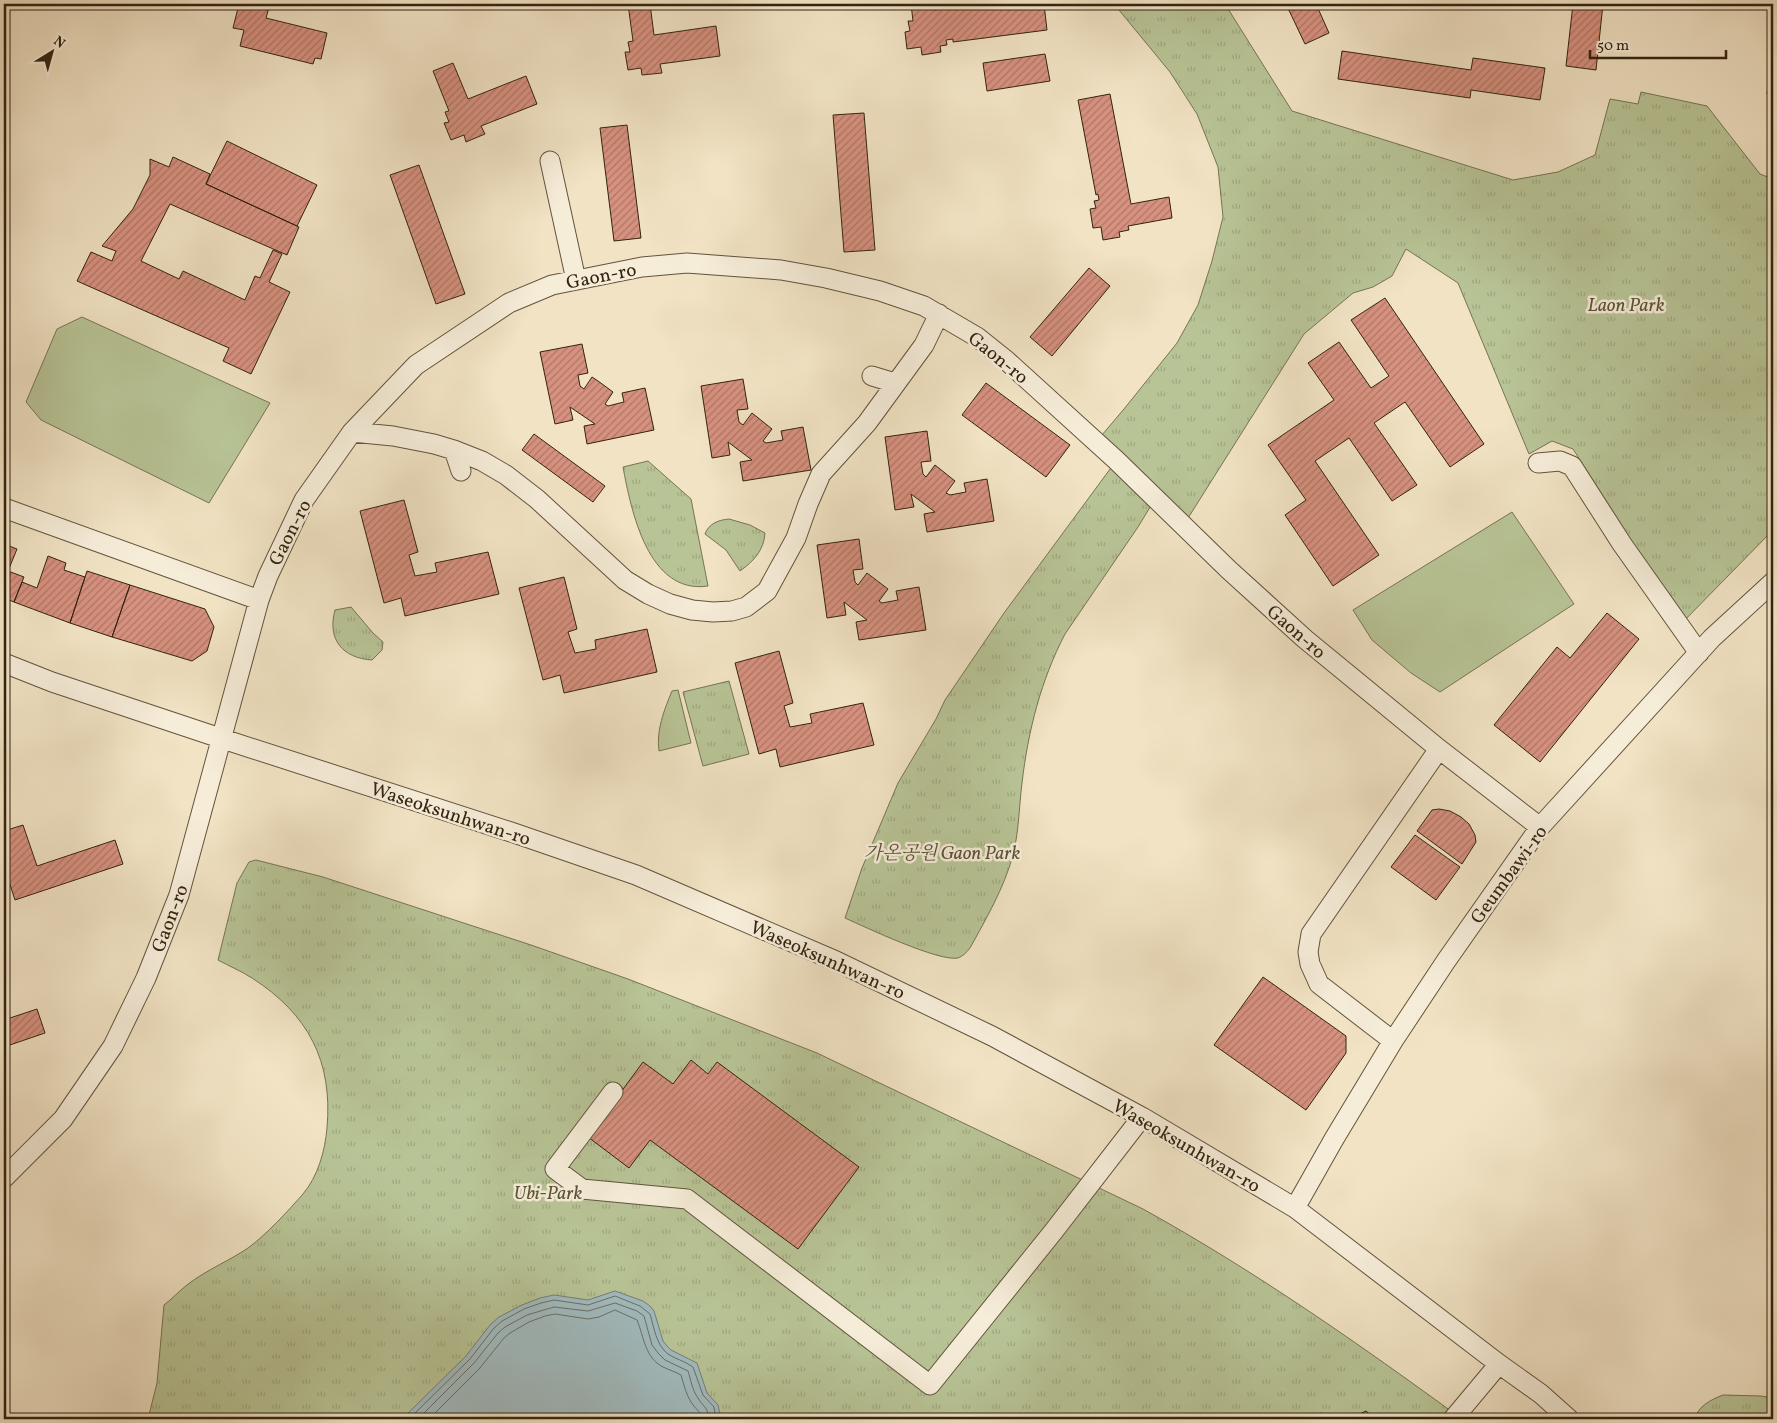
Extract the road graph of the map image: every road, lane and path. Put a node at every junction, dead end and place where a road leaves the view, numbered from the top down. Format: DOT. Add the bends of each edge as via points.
graph roads {
  1 [pos="550,160"];
  2 [pos="576,280"];
  3 [pos="939,314"];
  4 [pos="872,376"];
  5 [pos="895,383"];
  6 [pos="352,432"];
  7 [pos="454,450"];
  8 [pos="1538,463"];
  9 [pos="461,471"];
  10 [pos="4,508"];
  11 [pos="1773,582"];
  12 [pos="259,600"];
  13 [pos="1699,653"];
  14 [pos="4,663"];
  15 [pos="222,739"];
  16 [pos="1439,749"];
  17 [pos="1540,827"];
  18 [pos="1393,1040"];
  19 [pos="613,1092"];
  20 [pos="1142,1117"];
  21 [pos="4,1178"];
  22 [pos="1295,1208"];
  23 [pos="1499,1364"];
  24 [pos="1453,1419"];
  25 [pos="1569,1419"];
  1 -- 2 [label="street"];
  2 -- 3 [label="street, Gaon-ro" via="642,267 687,263 781,270 880,291"];
  2 -- 6 [label="street, Gaon-ro" via="552,285 509,303 453,339 416,365"];
  3 -- 5 [label="street" via="924,344"];
  3 -- 16 [label="street, Gaon-ro" via="977,337 1007,361 1305,639"];
  4 -- 5 [label="street"];
  5 -- 7 [label="street" via="868,423 821,474 796,538 767,591 746,607 732,611 692,610 648,594 625,580 537,498 482,461"];
  6 -- 7 [label="street" via="393,436"];
  6 -- 12 [label="street, Gaon-ro" via="304,500"];
  7 -- 9 [label="street"];
  8 -- 13 [label="street" via="1560,460 1572,466"];
  10 -- 12 [label="street"];
  11 -- 13 [label="street, Geumbawi-ro"];
  12 -- 15 [label="street, Gaon-ro"];
  13 -- 17 [label="street, Geumbawi-ro"];
  14 -- 15 [label="street, Waseoksunhwan-ro"];
  15 -- 20 [label="street, Waseoksunhwan-ro" via="636,876 845,965 992,1036"];
  15 -- 21 [label="street, Gaon-ro" via="179,895 129,1015 113,1046 63,1119"];
  16 -- 17 [label="street, Gaon-ro"];
  16 -- 18 [label="street" via="1311,934 1310,940 1310,964 1319,984"];
  17 -- 18 [label="street, Geumbawi-ro"];
  18 -- 22 [label="street, Geumbawi-ro"];
  19 -- 20 [label="street" via="555,1169 582,1189 687,1200 930,1385"];
  20 -- 22 [label="street, Waseoksunhwan-ro"];
  22 -- 23 [label="street, Waseoksunhwan-ro"];
  23 -- 24 [label="street"];
  23 -- 25 [label="street, Waseoksunhwan-ro"];
}
